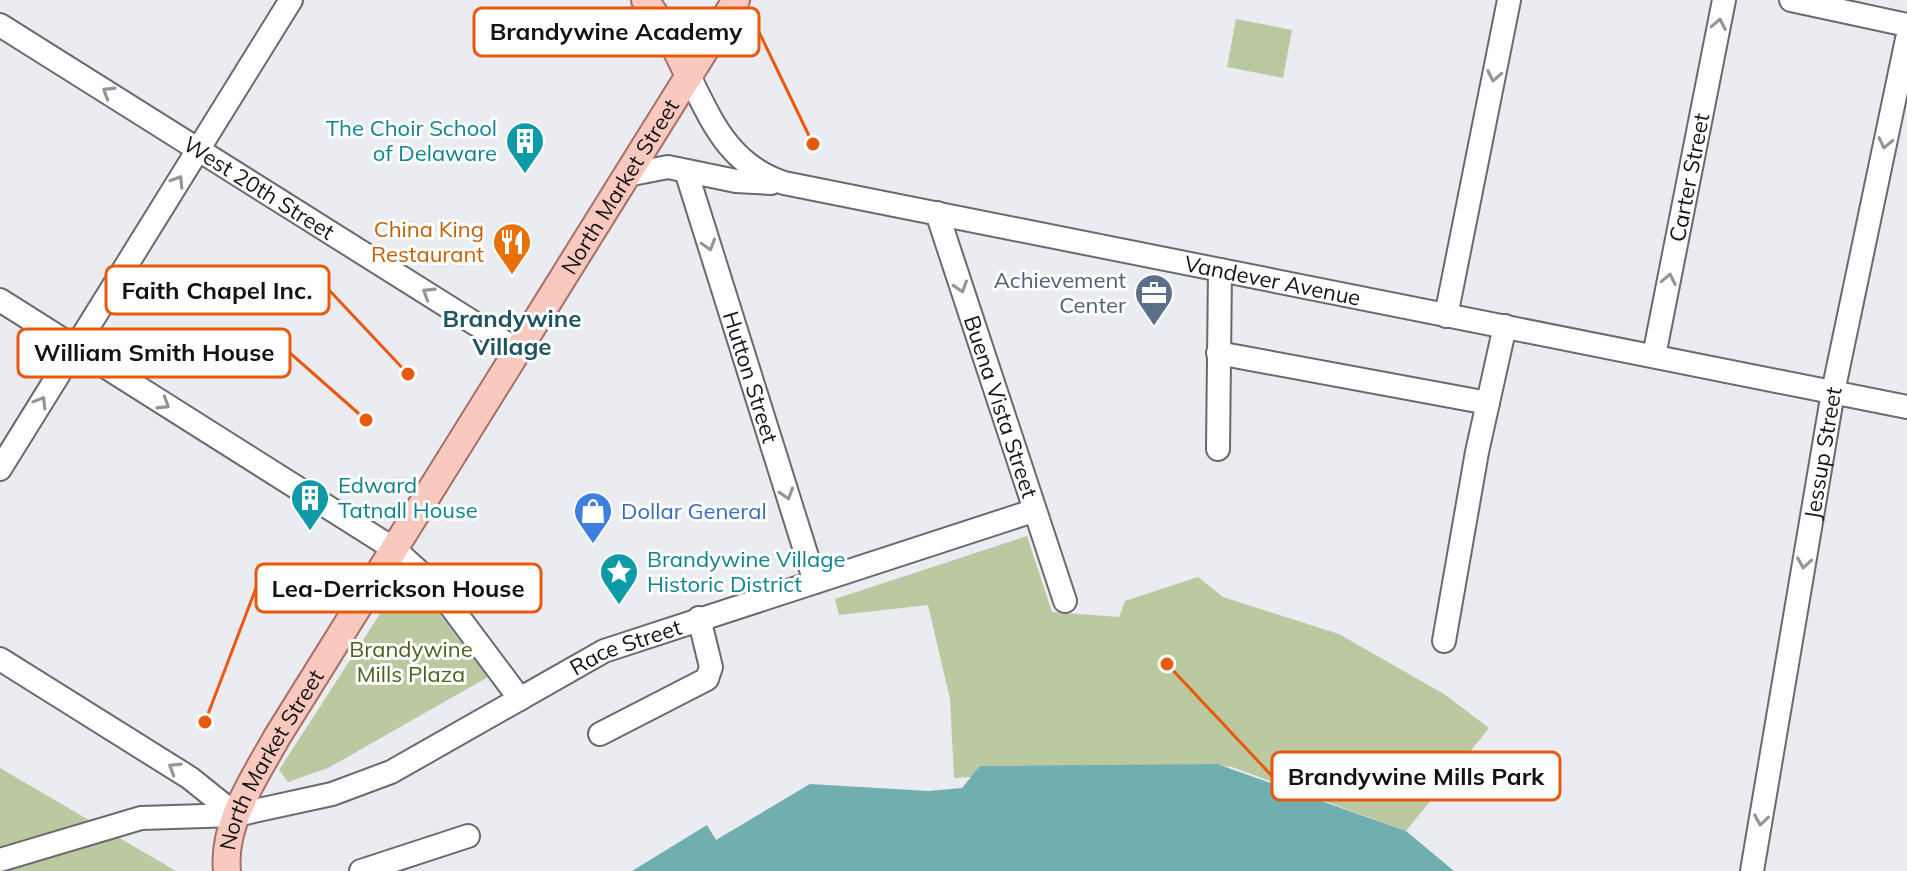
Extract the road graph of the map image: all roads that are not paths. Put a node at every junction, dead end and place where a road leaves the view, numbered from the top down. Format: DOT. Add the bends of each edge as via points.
graph roads {
  1 [pos="291,0"];
  2 [pos="645,0"];
  3 [pos="736,0"];
  4 [pos="1509,0"];
  5 [pos="1724,0"];
  6 [pos="1791,0"];
  7 [pos="0,25"];
  8 [pos="1907,25"];
  9 [pos="1907,39"];
  10 [pos="689,76"];
  11 [pos="199,147"];
  12 [pos="686,171"];
  13 [pos="627,175"];
  14 [pos="784,183"];
  15 [pos="937,213"];
  16 [pos="1220,270"];
  17 [pos="0,300"];
  18 [pos="1446,316"];
  19 [pos="1505,326"];
  20 [pos="74,347"];
  21 [pos="517,350"];
  22 [pos="1218,353"];
  23 [pos="1654,356"];
  24 [pos="1833,392"];
  25 [pos="1488,403"];
  26 [pos="1907,407"];
  27 [pos="1218,449"];
  28 [pos="0,469"];
  29 [pos="1033,511"];
  30 [pos="394,549"];
  31 [pos="815,582"];
  32 [pos="1065,601"];
  33 [pos="699,618"];
  34 [pos="1444,641"];
  35 [pos="0,659"];
  36 [pos="520,699"];
  37 [pos="600,734"];
  38 [pos="236,815"];
  39 [pos="468,836"];
  40 [pos="0,860"];
  41 [pos="227,871"];
  42 [pos="361,871"];
  43 [pos="1752,871"];
  1 -- 11 [label="street"];
  2 -- 10 [label="main road"];
  3 -- 10 [label="main road, North Market Street"];
  4 -- 18 [label="street, one-way"];
  23 -- 5 [label="street, Carter Street, one-way"];
  6 -- 8 [label="street"];
  11 -- 7 [label="street, West 20th Street, one-way"];
  9 -- 24 [label="street, Jessup Street, one-way"];
  10 -- 13 [label="main road, North Market Street"];
  10 -- 14 [label="street, Vandever Avenue" via="740,160"];
  20 -- 11 [label="street, one-way"];
  21 -- 11 [label="street, West 20th Street, one-way"];
  12 -- 13 [label="street" via="658,167"];
  12 -- 14 [label="street"];
  12 -- 31 [label="street, Hutton Street, one-way"];
  13 -- 21 [label="main road, North Market Street"];
  14 -- 15 [label="street, Vandever Avenue"];
  15 -- 16 [label="street, Vandever Avenue"];
  15 -- 29 [label="street, Buena Vista Street, one-way"];
  16 -- 18 [label="street, Vandever Avenue"];
  16 -- 22 [label="street"];
  17 -- 20 [label="street"];
  18 -- 19 [label="street, Vandever Avenue"];
  19 -- 23 [label="street, Vandever Avenue"];
  19 -- 25 [label="street"];
  28 -- 20 [label="street, one-way"];
  20 -- 30 [label="street, one-way"];
  21 -- 30 [label="main road, North Market Street"];
  22 -- 25 [label="street"];
  22 -- 27 [label="street"];
  23 -- 24 [label="street, Vandever Avenue"];
  24 -- 26 [label="street, Vandever Avenue"];
  24 -- 43 [label="street, Jessup Street, one-way"];
  25 -- 34 [label="street"];
  29 -- 31 [label="street, Race Street"];
  29 -- 32 [label="street, Buena Vista Street"];
  30 -- 36 [label="street" via="437,588"];
  30 -- 38 [label="main road, North Market Street" via="277,737"];
  31 -- 33 [label="street, Race Street"];
  33 -- 36 [label="street, Race Street" via="604,651"];
  33 -- 37 [label="street" via="711,667 707,679"];
  38 -- 35 [label="street, one-way" via="190,778"];
  36 -- 38 [label="street, Race Street" via="391,772 332,794"];
  38 -- 40 [label="street, Race Street" via="141,818"];
  38 -- 41 [label="main road, North Market Street" via="225,854"];
  39 -- 42 [label="street"];
}
